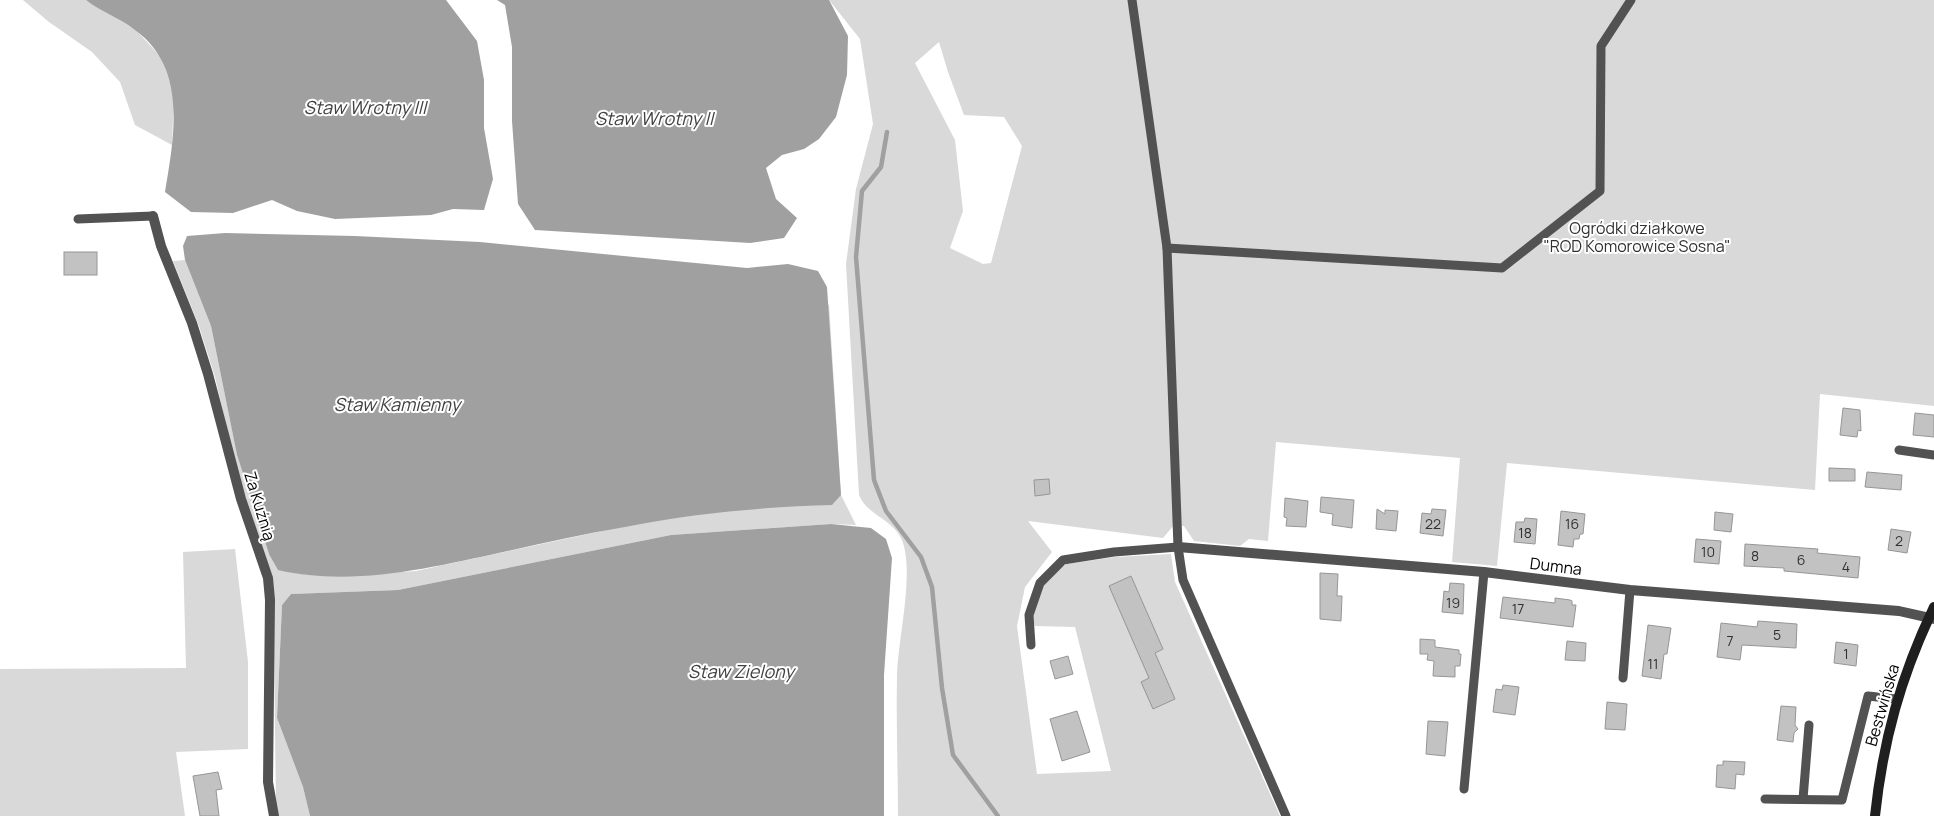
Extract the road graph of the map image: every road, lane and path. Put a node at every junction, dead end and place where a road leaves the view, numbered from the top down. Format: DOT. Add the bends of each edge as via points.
graph roads {
  1 [pos="1132,0"];
  2 [pos="1630,0"];
  3 [pos="153,216"];
  4 [pos="78,219"];
  5 [pos="1167,248"];
  6 [pos="1899,450"];
  7 [pos="1934,455"];
  8 [pos="1178,547"];
  9 [pos="1484,572"];
  10 [pos="1630,590"];
  11 [pos="1934,607"];
  12 [pos="1931,619"];
  13 [pos="1031,645"];
  14 [pos="1623,678"];
  15 [pos="1896,699"];
  16 [pos="1809,725"];
  17 [pos="1464,789"];
  18 [pos="1765,799"];
  19 [pos="1803,799"];
  20 [pos="274,816"];
  21 [pos="1286,816"];
  22 [pos="1875,816"];
  1 -- 5 [label="lane"];
  2 -- 5 [label="lane" via="1601,46 1600,191 1502,268"];
  3 -- 4 [label="lane"];
  3 -- 20 [label="street, Za Kuźnią" via="161,246 192,323 241,499 268,578 268,782"];
  5 -- 8 [label="lane"];
  6 -- 7 [label="lane"];
  8 -- 9 [label="street, Dumna"];
  8 -- 13 [label="lane" via="1063,560 1040,583 1029,615"];
  8 -- 21 [label="lane" via="1182,580"];
  9 -- 10 [label="street, Dumna"];
  9 -- 17 [label="lane"];
  10 -- 12 [label="street, Dumna" via="1900,611"];
  10 -- 14 [label="lane"];
  11 -- 12 [label="street, Bestwińska"];
  12 -- 15 [label="street, Bestwińska"];
  15 -- 19 [label="lane" via="1868,696 1842,800"];
  15 -- 22 [label="street, Bestwińska" via="1879,779"];
  16 -- 19 [label="lane"];
  18 -- 19 [label="lane"];
}
